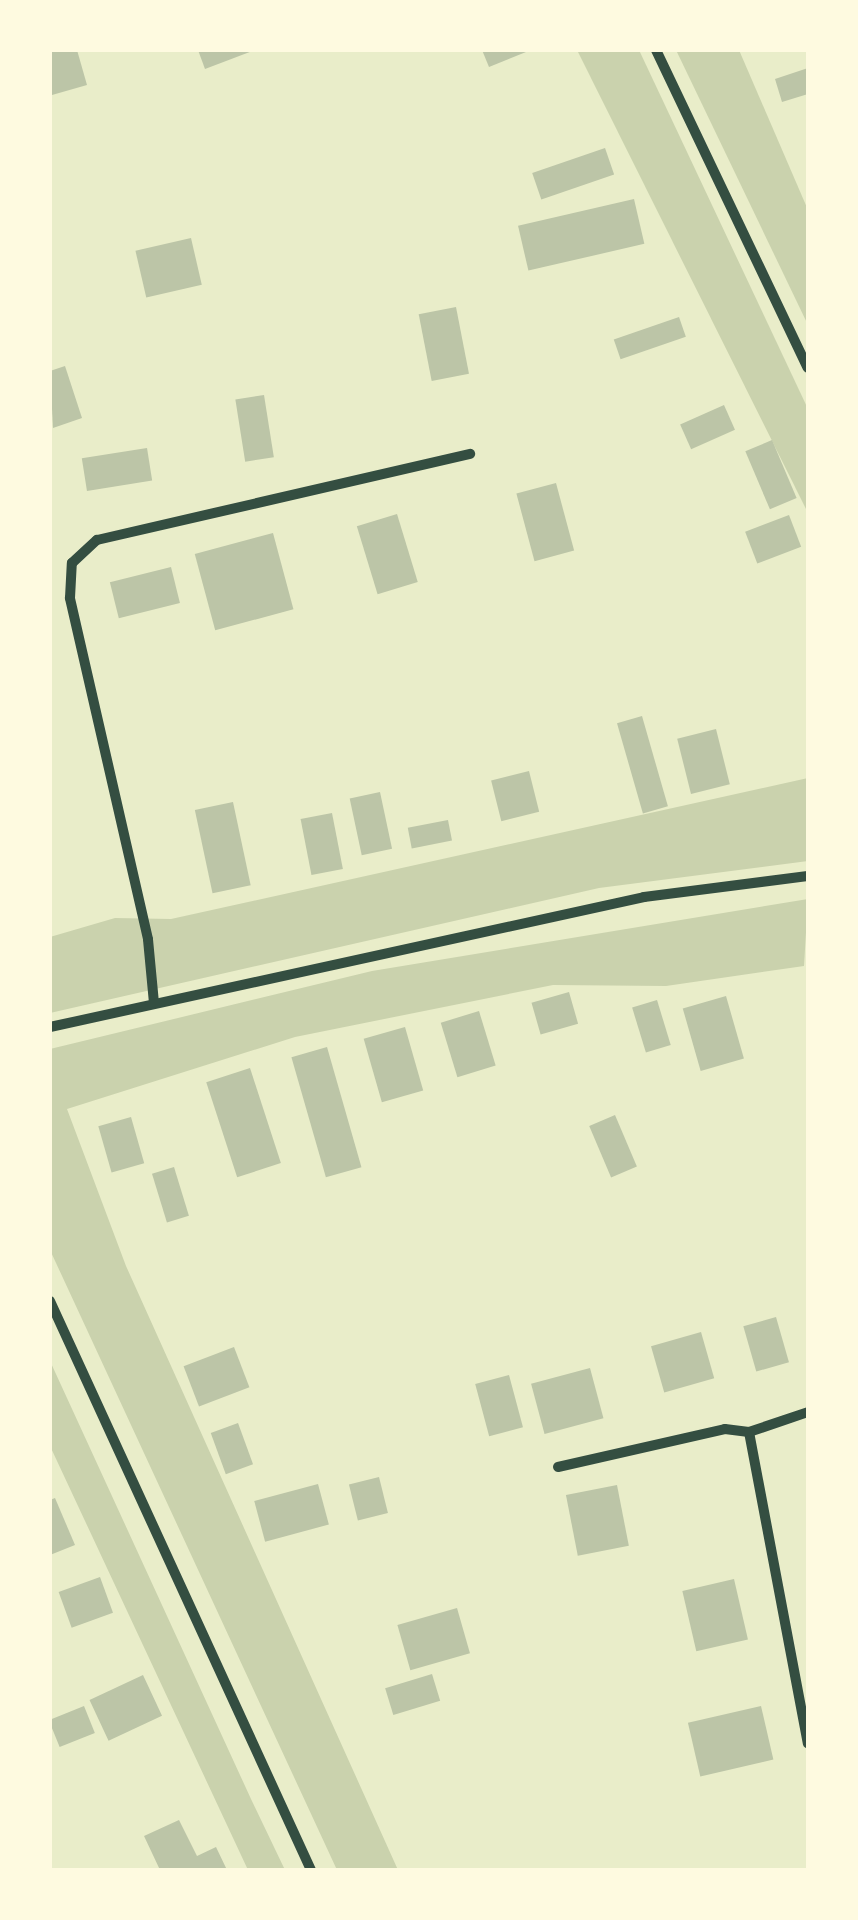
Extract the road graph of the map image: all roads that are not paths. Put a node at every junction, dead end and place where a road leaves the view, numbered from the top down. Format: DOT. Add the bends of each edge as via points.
graph roads {
  1 [pos="656,50"];
  2 [pos="808,368"];
  3 [pos="470,454"];
  4 [pos="808,876"];
  5 [pos="154,1003"];
  6 [pos="50,1027"];
  7 [pos="50,1302"];
  8 [pos="808,1412"];
  9 [pos="748,1432"];
  10 [pos="558,1468"];
  11 [pos="808,1743"];
  12 [pos="311,1870"];
  1 -- 2 [label="street"];
  3 -- 5 [label="street" via="98,540 72,563 70,598 148,939"];
  4 -- 5 [label="street" via="644,897"];
  5 -- 6 [label="street"];
  7 -- 12 [label="street"];
  8 -- 9 [label="street"];
  9 -- 10 [label="street" via="724,1429"];
  9 -- 11 [label="street"];
}
